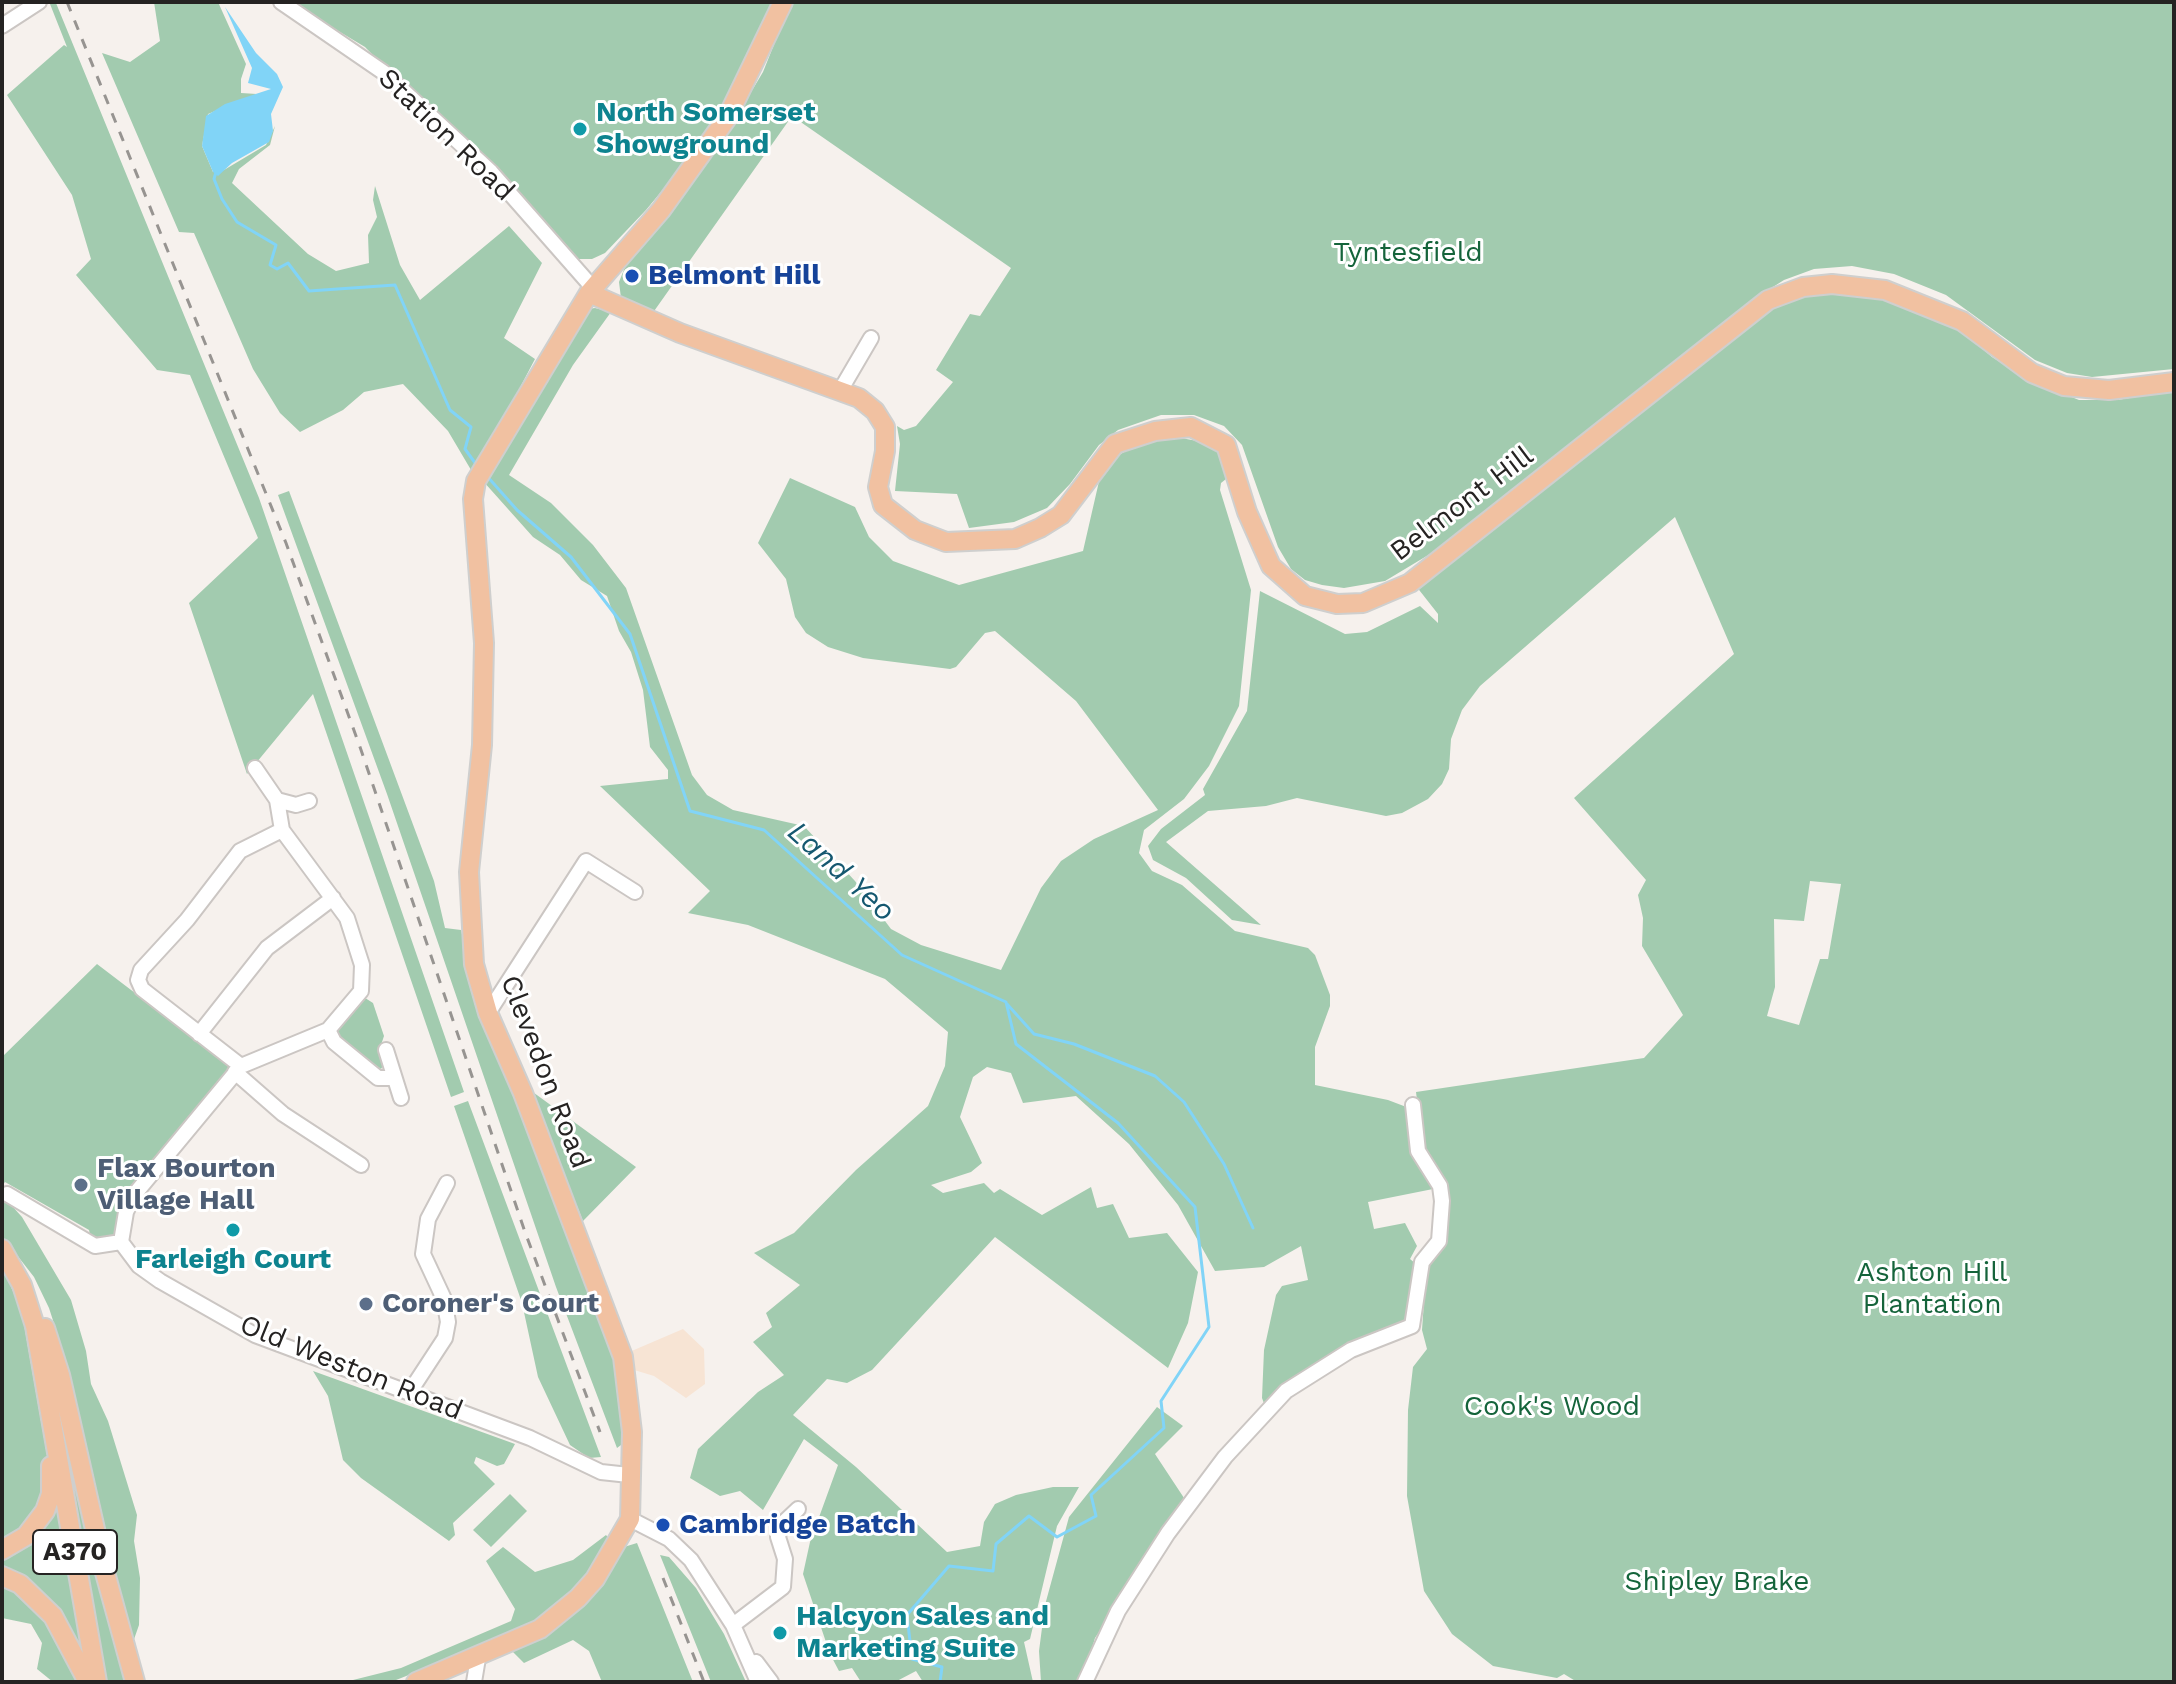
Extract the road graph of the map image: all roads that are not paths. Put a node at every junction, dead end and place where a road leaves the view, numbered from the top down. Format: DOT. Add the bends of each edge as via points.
graph roads {
  1 [pos="39,2"];
  2 [pos="281,2"];
  3 [pos="783,2"];
  4 [pos="2,26"];
  5 [pos="591,290"];
  6 [pos="871,338"];
  7 [pos="2174,382"];
  8 [pos="840,391"];
  9 [pos="255,768"];
  10 [pos="277,800"];
  11 [pos="309,801"];
  12 [pos="282,830"];
  13 [pos="635,892"];
  14 [pos="333,898"];
  15 [pos="488,1013"];
  16 [pos="328,1030"];
  17 [pos="199,1034"];
  18 [pos="386,1050"];
  19 [pos="238,1069"];
  20 [pos="394,1078"];
  21 [pos="401,1098"];
  22 [pos="1413,1105"];
  23 [pos="361,1165"];
  24 [pos="447,1183"];
  25 [pos="7,1194"];
  26 [pos="121,1242"];
  27 [pos="2,1249"];
  28 [pos="22,1285"];
  29 [pos="409,1393"];
  30 [pos="52,1423"];
  31 [pos="629,1475"];
  32 [pos="798,1509"];
  33 [pos="630,1519"];
  34 [pos="2,1550"];
  35 [pos="2,1576"];
  36 [pos="733,1625"];
  37 [pos="478,1658"];
  38 [pos="748,1658"];
  39 [pos="88,1682"];
  40 [pos="97,1682"];
  41 [pos="135,1682"];
  42 [pos="416,1682"];
  43 [pos="474,1682"];
  44 [pos="758,1682"];
  45 [pos="771,1682"];
  46 [pos="1085,1682"];
  1 -- 4 [label="street"];
  2 -- 5 [label="street, Station Road" via="383,72 491,172"];
  3 -- 5 [label="main road, Clevedon Road" via="727,118 661,210"];
  5 -- 8 [label="main road, Belmont Hill" via="680,333"];
  5 -- 15 [label="main road, Clevedon Road" via="481,470 473,499 483,683 470,928"];
  6 -- 8 [label="street"];
  7 -- 8 [label="main road, Belmont Hill" via="2109,390 2064,386 2032,373 1962,321 1885,290 1832,284 1803,287 1768,300 1410,583 1363,603 1337,604 1305,596 1271,566 1226,445 1191,427 1115,444 1061,515 1040,528 1015,539 946,542 915,530 883,505 878,487 885,427 859,398"];
  9 -- 10 [label="street"];
  10 -- 11 [label="street" via="296,805"];
  10 -- 12 [label="street"];
  12 -- 14 [label="street"];
  12 -- 17 [label="street" via="240,851 141,970 142,989"];
  13 -- 15 [label="street" via="586,861"];
  14 -- 16 [label="street" via="347,918 363,979 361,991"];
  14 -- 17 [label="street" via="267,948"];
  15 -- 31 [label="main road, Clevedon Road" via="615,1329 628,1389"];
  16 -- 19 [label="street"];
  16 -- 20 [label="street" via="334,1042 378,1078"];
  17 -- 19 [label="street"];
  18 -- 20 [label="street"];
  19 -- 23 [label="street" via="283,1114"];
  19 -- 26 [label="street" via="134,1195"];
  20 -- 21 [label="street"];
  22 -- 46 [label="street" via="1418,1151 1440,1186 1442,1201 1439,1241 1422,1262 1412,1326 1351,1350 1286,1391 1225,1457 1118,1611"];
  24 -- 29 [label="street" via="428,1219 423,1254 444,1299 448,1322 445,1338"];
  25 -- 26 [label="street" via="95,1246"];
  26 -- 29 [label="street, Old Weston Road" via="139,1266 160,1281 255,1335"];
  27 -- 28 [label="main road, A370"];
  28 -- 30 [label="main road, A370"];
  28 -- 41 [label="main road" via="41,1315 60,1375"];
  29 -- 31 [label="street, Old Weston Road" via="530,1438 601,1472"];
  30 -- 34 [label="main road" via="51,1494 45,1511 26,1536"];
  30 -- 40 [label="main road, A370"];
  31 -- 33 [label="main road, Clevedon Road"];
  32 -- 36 [label="street" via="781,1525 778,1537 785,1559 783,1587"];
  33 -- 36 [label="street" via="669,1539 691,1560"];
  33 -- 37 [label="main road" via="578,1598 540,1629"];
  35 -- 39 [label="main road" via="20,1584 53,1616"];
  36 -- 38 [label="street"];
  37 -- 42 [label="main road"];
  37 -- 43 [label="street"];
  38 -- 44 [label="street"];
  38 -- 45 [label="street"];
}
